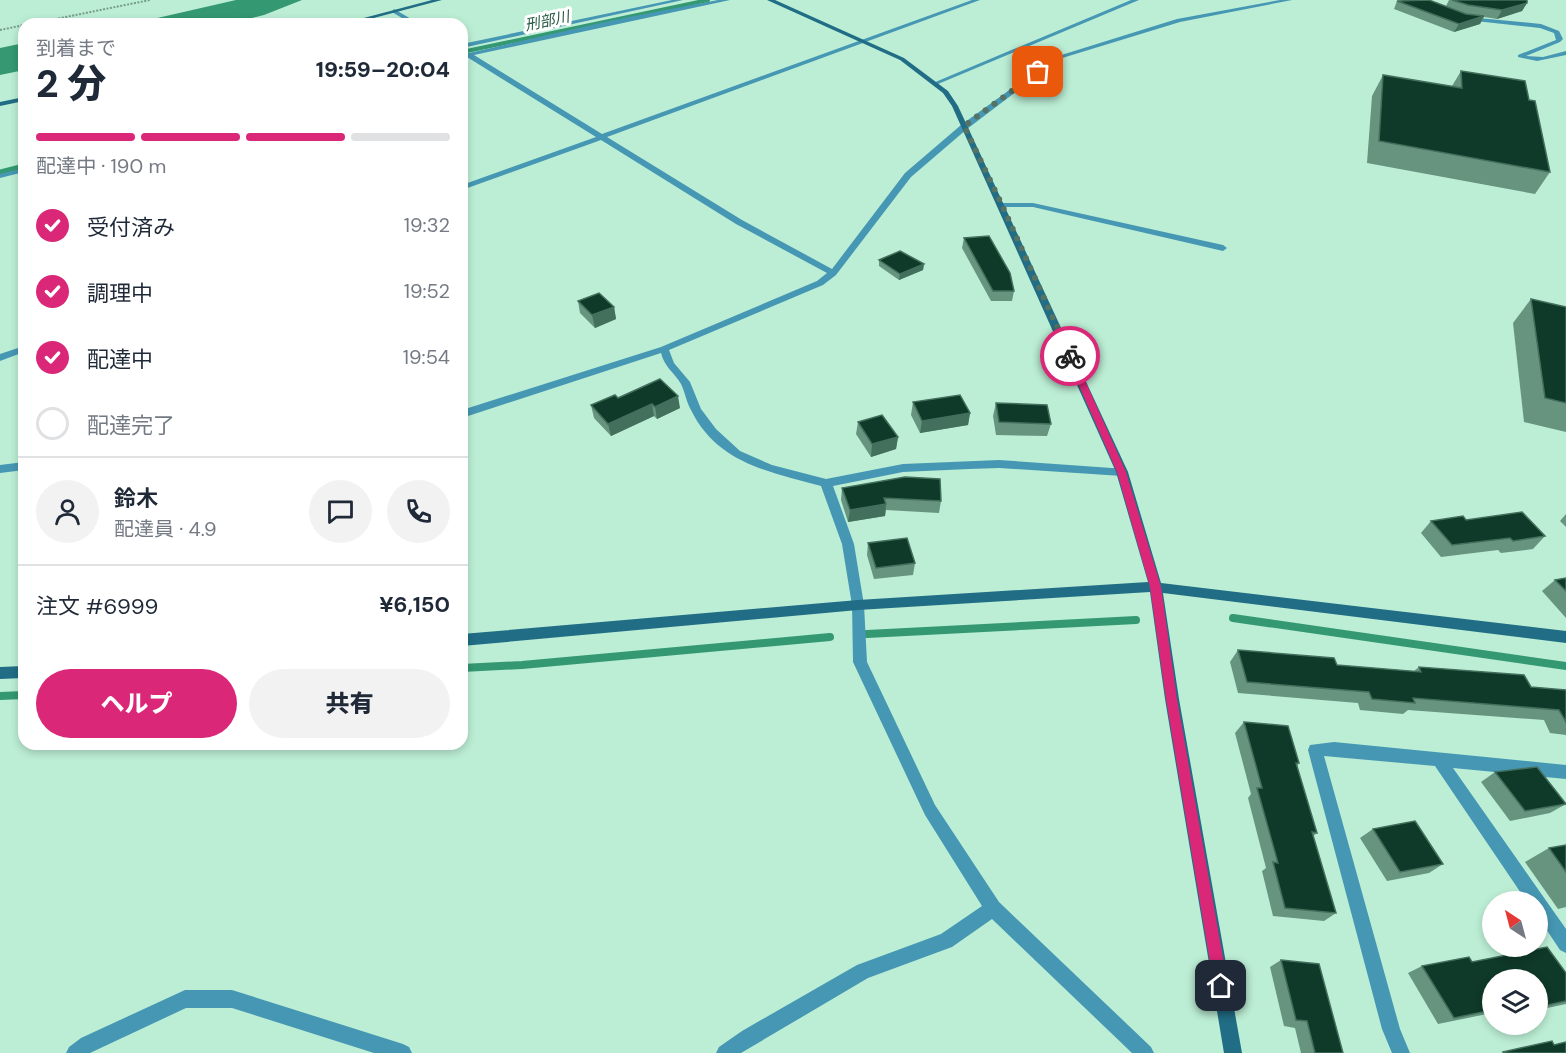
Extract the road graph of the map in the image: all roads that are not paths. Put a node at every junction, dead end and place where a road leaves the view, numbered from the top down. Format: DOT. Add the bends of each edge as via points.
graph roads {
  1 [pos="439,0"];
  2 [pos="680,0"];
  3 [pos="727,0"];
  4 [pos="770,0"];
  5 [pos="977,0"];
  6 [pos="1136,0"];
  7 [pos="1289,0"];
  8 [pos="1267,1"];
  9 [pos="394,11"];
  10 [pos="367,18"];
  11 [pos="406,18"];
  12 [pos="1462,18"];
  13 [pos="863,42"];
  14 [pos="468,51"];
  15 [pos="468,51"];
  16 [pos="1566,53"];
  17 [pos="468,54"];
  18 [pos="936,83"];
  19 [pos="18,100"];
  20 [pos="0,104"];
  21 [pos="964,126"];
  22 [pos="602,137"];
  23 [pos="18,172"];
  24 [pos="0,177"];
  25 [pos="468,186"];
  26 [pos="1002,205"];
  27 [pos="1223,248"];
  28 [pos="833,273"];
  29 [pos="664,349"];
  30 [pos="18,351"];
  31 [pos="0,358"];
  32 [pos="468,412"];
  33 [pos="18,467"];
  34 [pos="0,469"];
  35 [pos="1122,472"];
  36 [pos="826,483"];
  37 [pos="1155,587"];
  38 [pos="858,604"];
  39 [pos="1566,637"];
  40 [pos="468,639"];
  41 [pos="18,672"];
  42 [pos="0,674"];
  43 [pos="1438,758"];
  44 [pos="1566,772"];
  45 [pos="1529,891"];
  46 [pos="993,908"];
  47 [pos="1548,918"];
  48 [pos="1566,944"];
  49 [pos="75,1053"];
  50 [pos="403,1053"];
  51 [pos="725,1053"];
  52 [pos="1145,1053"];
  53 [pos="1233,1053"];
  54 [pos="1401,1053"];
  1 -- 9 [label="street"];
  2 -- 14 [label="street"];
  3 -- 15 [label="street"];
  4 -- 13 [label="street"];
  5 -- 13 [label="street"];
  6 -- 18 [label="street"];
  7 -- 8 [label="street"];
  8 -- 21 [label="street" via="1179,20 1057,58"];
  9 -- 10 [label="street"];
  9 -- 11 [label="street"];
  12 -- 16 [label="street" via="1541,26 1557,32 1560,39 1522,57 1536,59"];
  13 -- 18 [label="street" via="902,59"];
  13 -- 22 [label="street"];
  17 -- 22 [label="street"];
  18 -- 21 [label="street" via="946,92"];
  19 -- 20 [label="street"];
  21 -- 26 [label="street"];
  21 -- 28 [label="street" via="908,175"];
  22 -- 25 [label="street"];
  22 -- 28 [label="street" via="739,222"];
  23 -- 24 [label="street"];
  26 -- 27 [label="street" via="1033,205"];
  26 -- 35 [label="street"];
  28 -- 29 [label="street" via="820,283"];
  29 -- 32 [label="street"];
  29 -- 36 [label="street" via="669,364 685,382 696,410 736,454 769,468"];
  30 -- 31 [label="street"];
  33 -- 34 [label="street"];
  35 -- 36 [label="street" via="999,464 903,468"];
  35 -- 37 [label="street"];
  36 -- 38 [label="street" via="848,544"];
  37 -- 38 [label="street"];
  37 -- 39 [label="street"];
  37 -- 53 [label="street"];
  38 -- 40 [label="street"];
  38 -- 46 [label="street" via="860,662 930,810"];
  41 -- 42 [label="street"];
  43 -- 44 [label="street"];
  43 -- 45 [label="street"];
  43 -- 54 [label="street" via="1315,750 1391,1029"];
  46 -- 51 [label="street" via="946,942 863,971"];
  46 -- 52 [label="street"];
  47 -- 48 [label="street"];
  49 -- 50 [label="street" via="185,999 232,999"];
}
